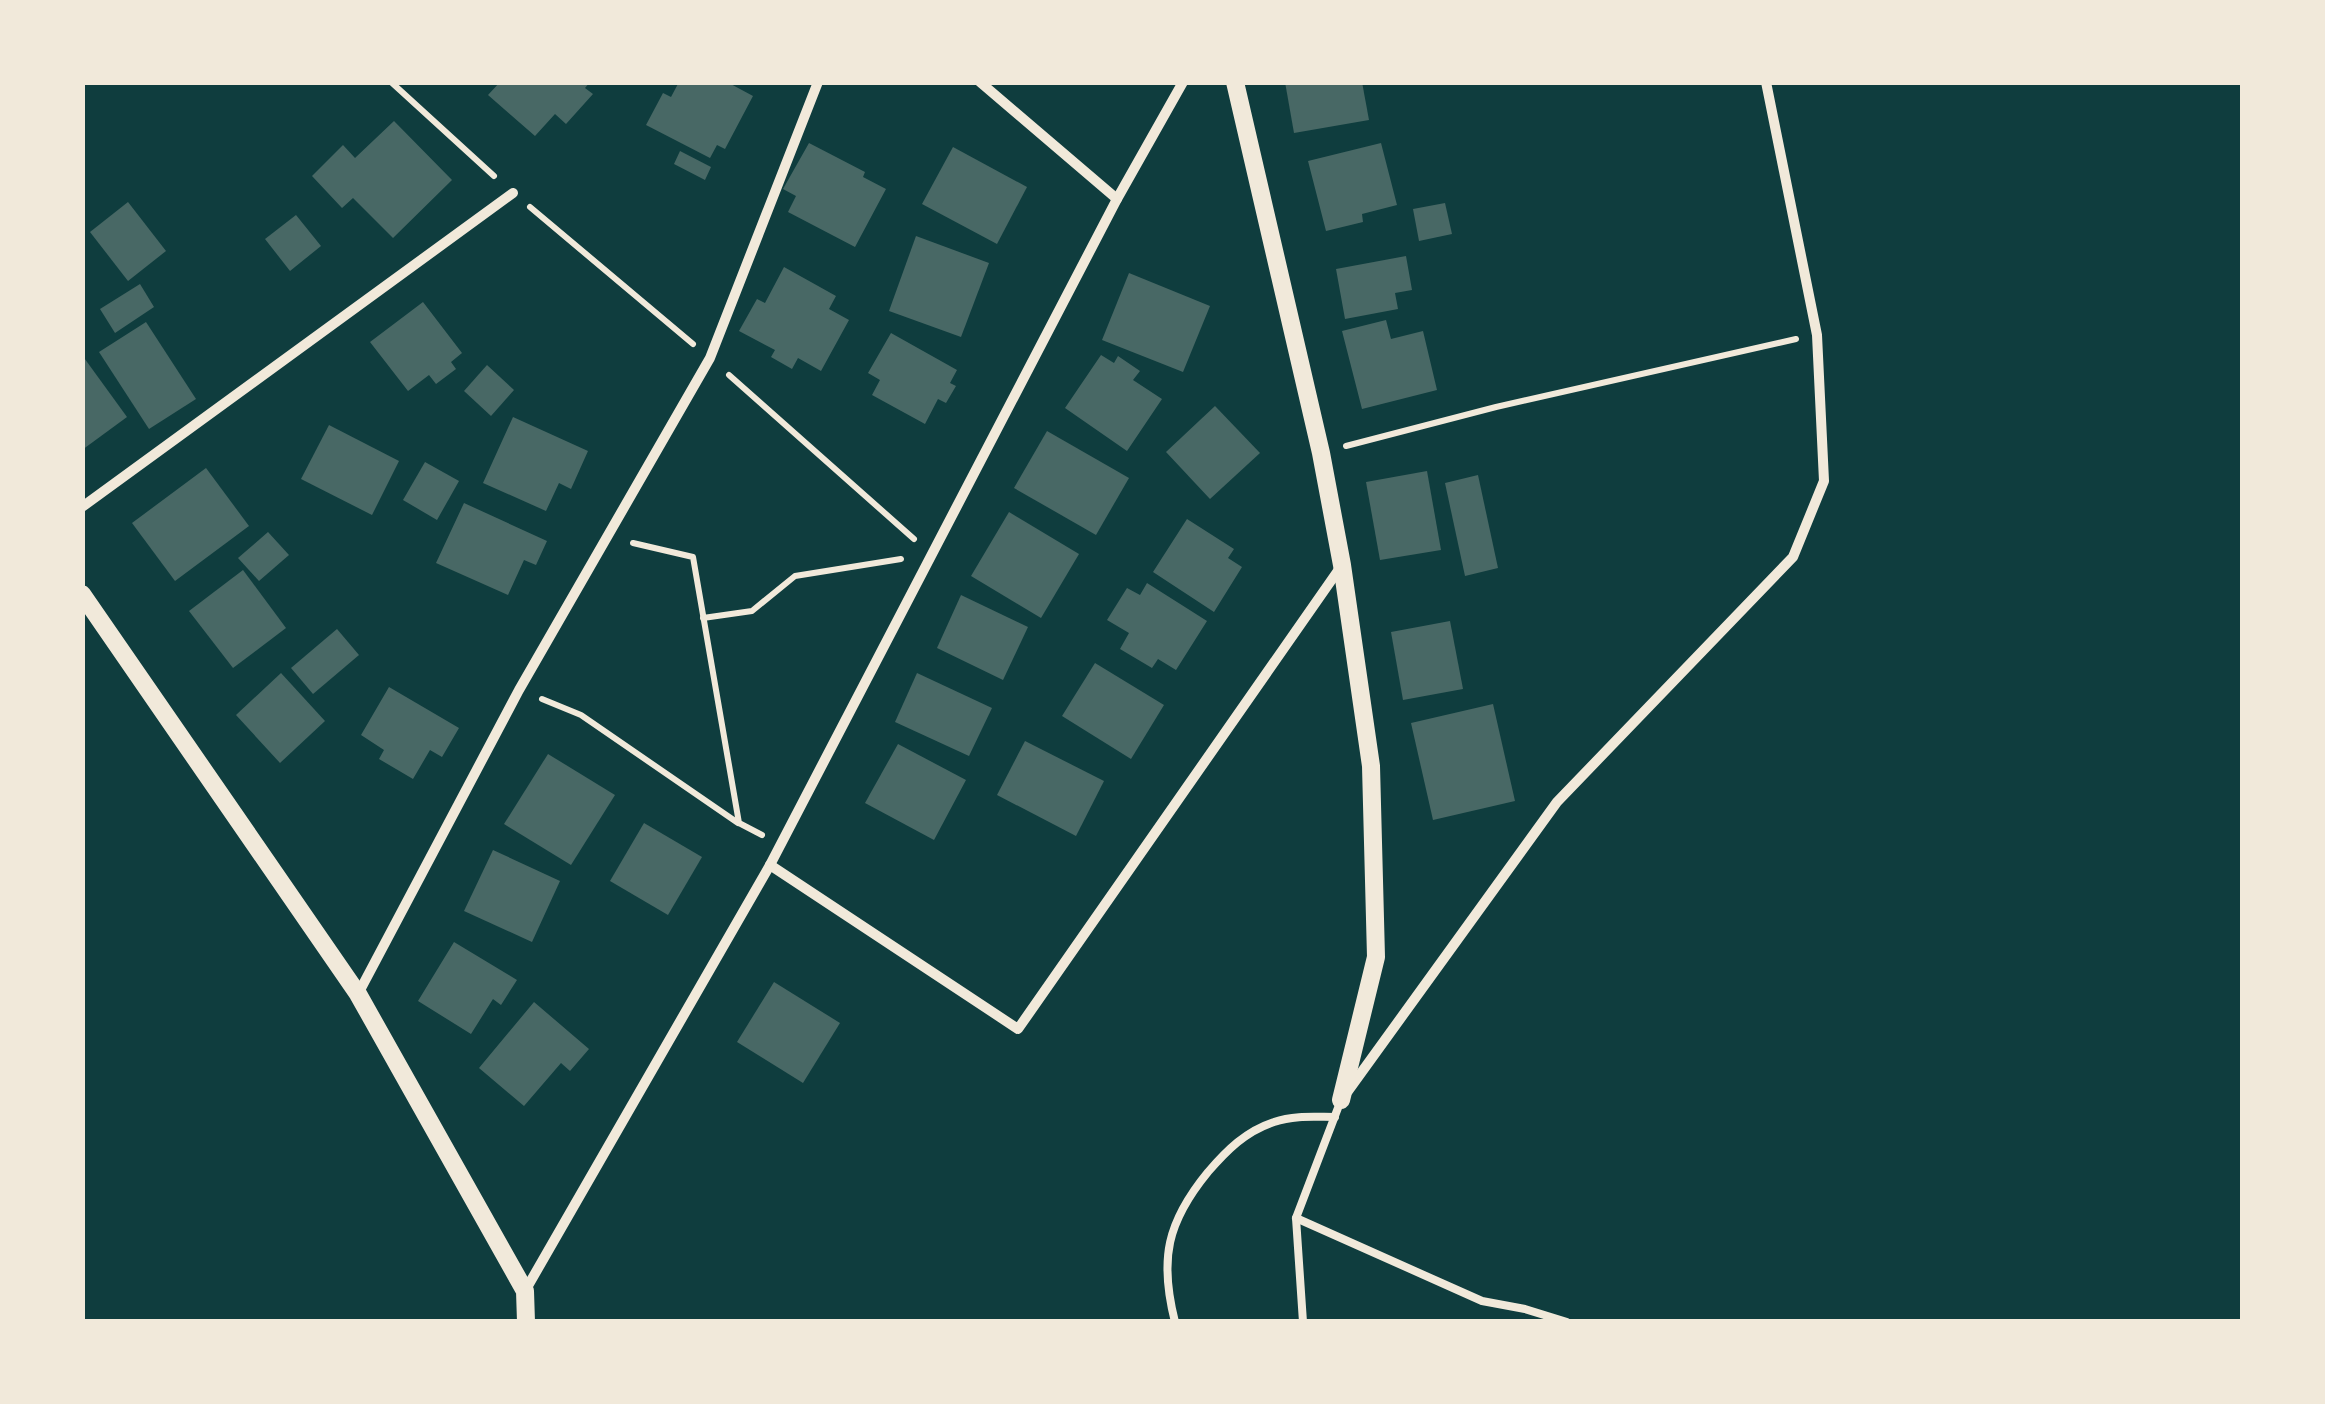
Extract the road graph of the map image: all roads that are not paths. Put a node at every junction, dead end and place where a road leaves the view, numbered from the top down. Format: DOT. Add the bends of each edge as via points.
graph roads {
  1 [pos="818,82"];
  2 [pos="980,82"];
  3 [pos="1182,82"];
  4 [pos="1235,82"];
  5 [pos="1766,82"];
  6 [pos="512,193"];
  7 [pos="1117,199"];
  8 [pos="82,507"];
  9 [pos="1342,565"];
  10 [pos="82,594"];
  11 [pos="770,865"];
  12 [pos="358,994"];
  13 [pos="1338,1109"];
  14 [pos="1296,1218"];
  15 [pos="526,1292"];
  16 [pos="526,1322"];
  17 [pos="1175,1322"];
  18 [pos="1302,1322"];
  19 [pos="1567,1322"];
  1 -- 12 [label="street" via="710,358 520,690"];
  2 -- 7 [label="street"];
  3 -- 7 [label="street"];
  4 -- 9 [label="street"];
  5 -- 13 [label="street" via="1817,334 1824,482 1792,557 1557,802"];
  6 -- 8 [label="street"];
  7 -- 11 [label="street"];
  9 -- 11 [label="street" via="1018,1029"];
  9 -- 13 [label="street" via="1371,766 1376,957"];
  10 -- 12 [label="street"];
  11 -- 15 [label="street"];
  12 -- 15 [label="street"];
  13 -- 14 [label="lane"];
  13 -- 17 [label="lane" via="1263,1126 1223,1154 1193,1190 1168,1252"];
  14 -- 18 [label="lane"];
  14 -- 19 [label="lane" via="1482,1301"];
  15 -- 16 [label="street"];
}
